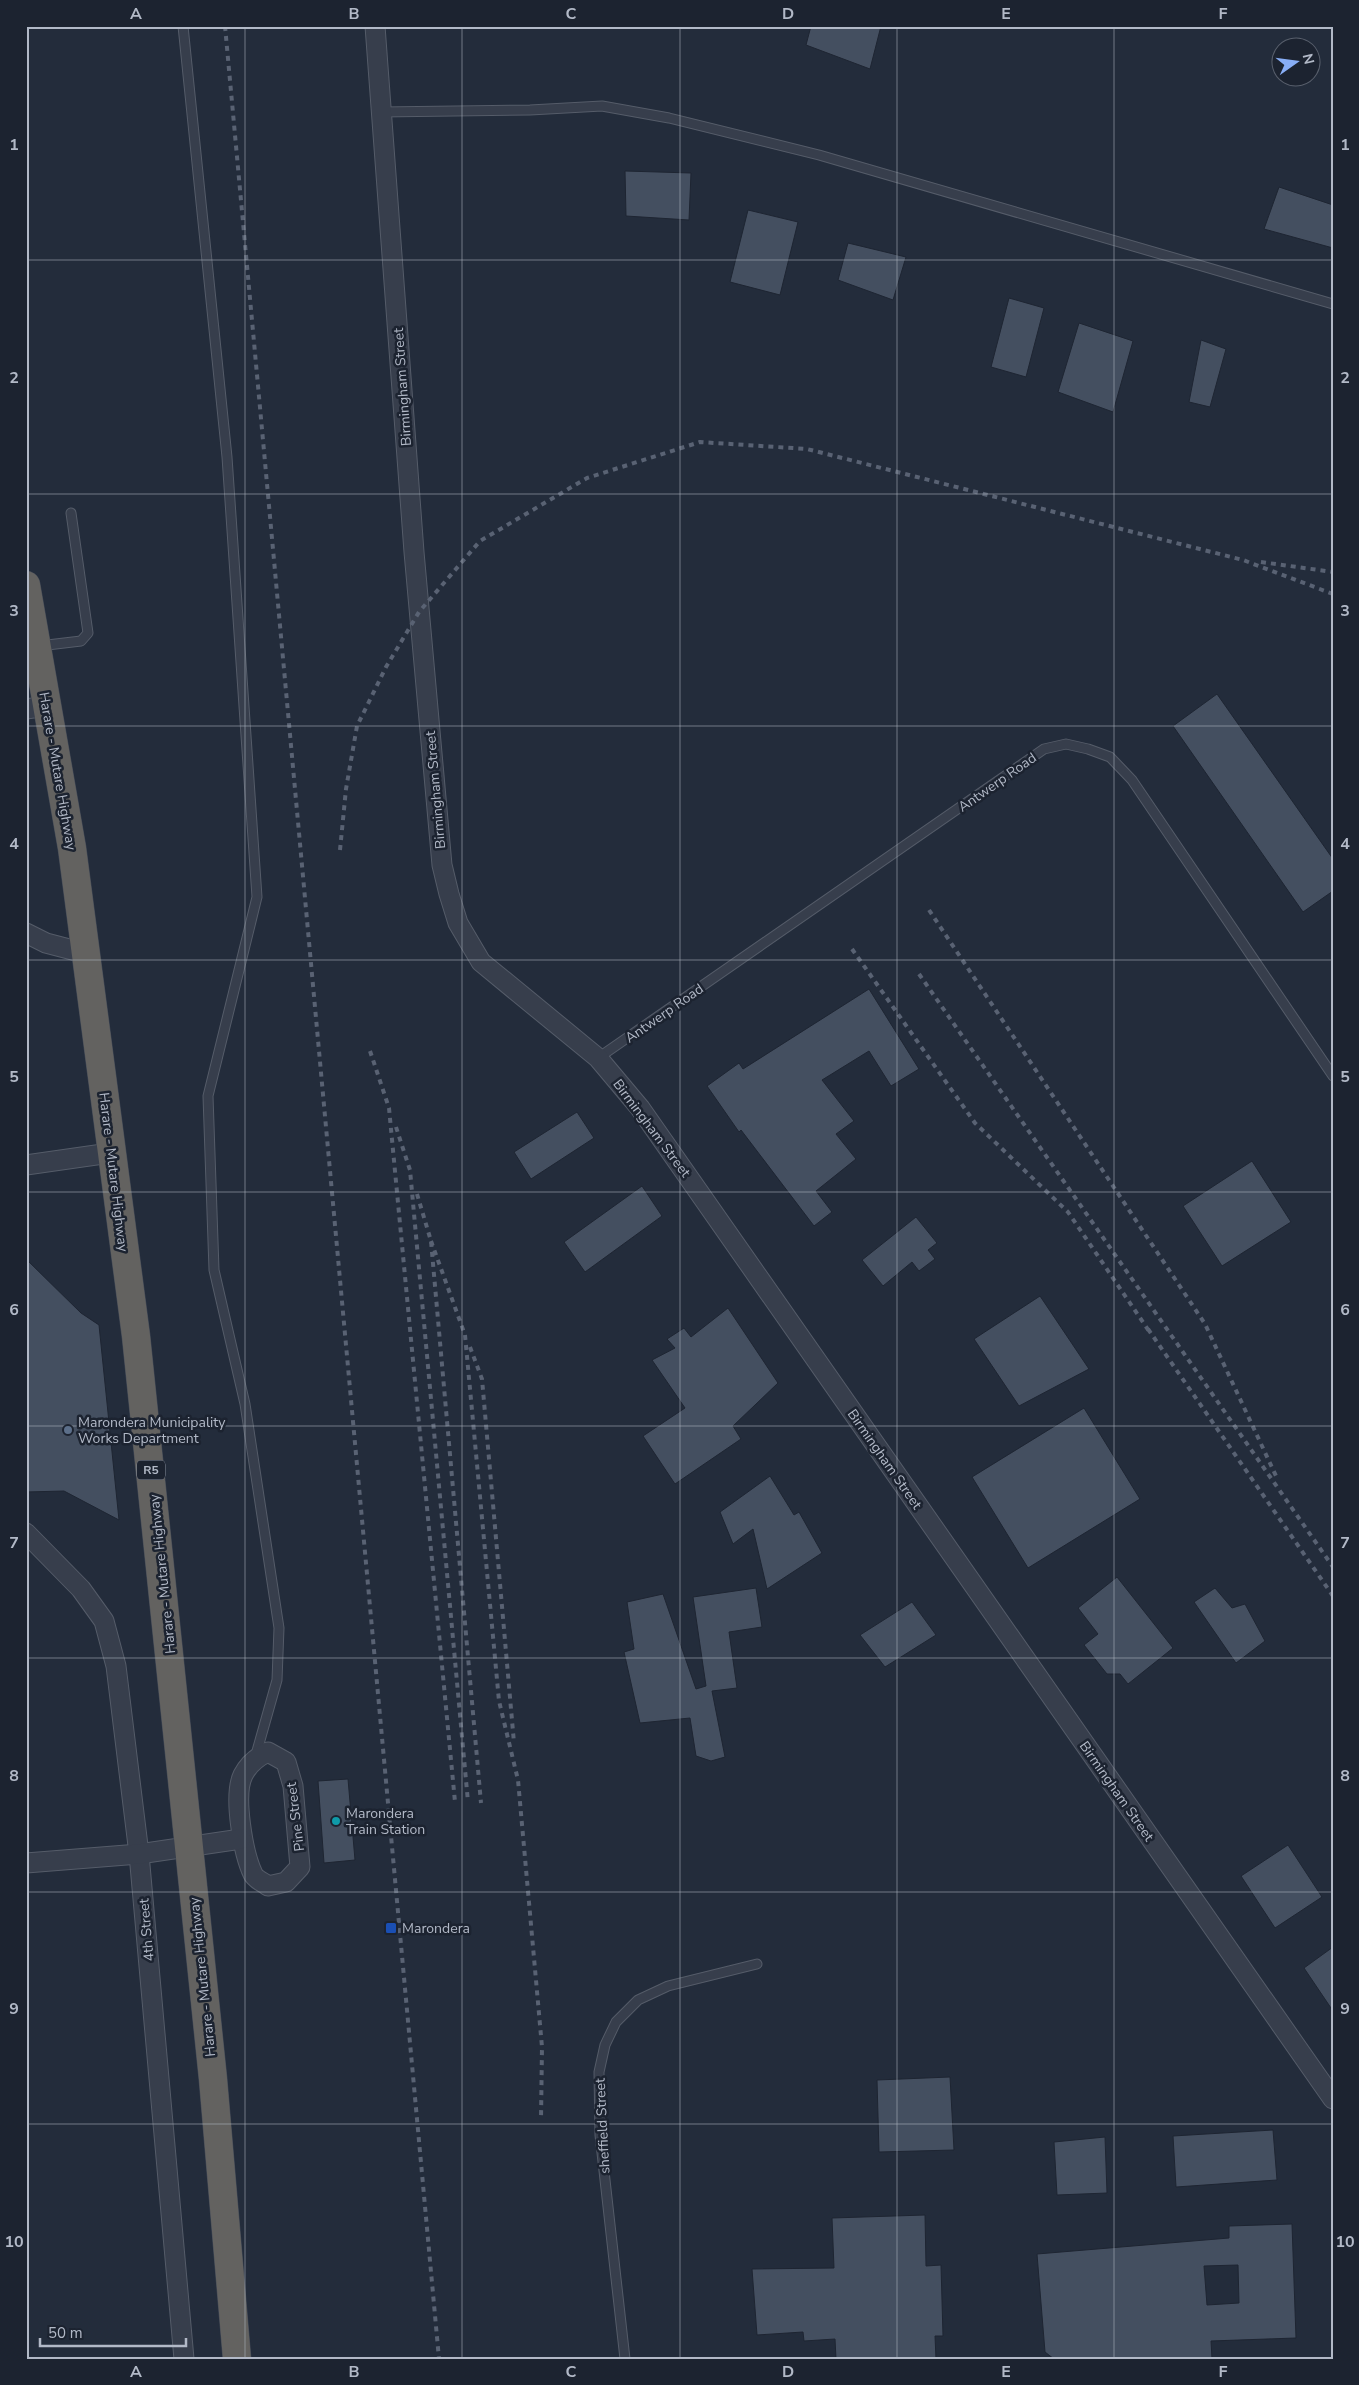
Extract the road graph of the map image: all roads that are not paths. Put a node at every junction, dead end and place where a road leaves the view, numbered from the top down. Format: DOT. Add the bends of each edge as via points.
graph roads {
  1 [pos="183,26"];
  2 [pos="375,26"];
  3 [pos="382,112"];
  4 [pos="1333,304"];
  5 [pos="71,513"];
  6 [pos="26,585"];
  7 [pos="37,647"];
  8 [pos="36,708"];
  9 [pos="26,933"];
  10 [pos="88,954"];
  11 [pos="598,1058"];
  12 [pos="1333,1076"];
  13 [pos="110,1154"];
  14 [pos="26,1165"];
  15 [pos="26,1533"];
  16 [pos="255,1758"];
  17 [pos="241,1839"];
  18 [pos="189,1848"];
  19 [pos="139,1854"];
  20 [pos="26,1863"];
  21 [pos="758,1964"];
  22 [pos="1333,2099"];
  23 [pos="184,2359"];
  24 [pos="237,2359"];
  25 [pos="625,2359"];
  1 -- 16 [label="lane" via="227,457 257,897 208,1096 214,1270 246,1404 279,1628 277,1680"];
  2 -- 3 [label="street, Birmingham Street"];
  3 -- 4 [label="lane" via="602,106 669,118 819,155"];
  3 -- 11 [label="street, Birmingham Street" via="414,552 442,865 458,923 481,962"];
  5 -- 7 [label="lane" via="88,634 81,641"];
  6 -- 7 [label="highway, Harare - Mutare Highway / R5"];
  7 -- 8 [label="highway, Harare - Mutare Highway / R5"];
  8 -- 10 [label="highway, Harare - Mutare Highway / R5" via="72,848"];
  9 -- 10 [label="street" via="46,943"];
  10 -- 13 [label="highway, Harare - Mutare Highway / R5"];
  11 -- 12 [label="lane, Antwerp Road" via="1044,749 1066,744 1110,757 1132,780"];
  11 -- 22 [label="street, Birmingham Street" via="640,1108"];
  13 -- 14 [label="street"];
  13 -- 18 [label="highway, Harare - Mutare Highway / R5" via="147,1434"];
  15 -- 19 [label="street, 4th Street" via="81,1589 104,1621 116,1666"];
  16 -- 17 [label="street, Pine Street" via="242,1776"];
  16 -- 17 [label="street, Pine Street" via="268,1752 286,1762 293,1786 300,1867 286,1882 268,1886 253,1876"];
  17 -- 18 [label="street"];
  18 -- 19 [label="street"];
  18 -- 24 [label="highway, Harare - Mutare Highway / R5"];
  19 -- 20 [label="street"];
  19 -- 23 [label="street, 4th Street"];
  21 -- 25 [label="lane, sheffield Street" via="668,1986 638,2000 616,2022 605,2045 599,2072 600,2135"];
}
